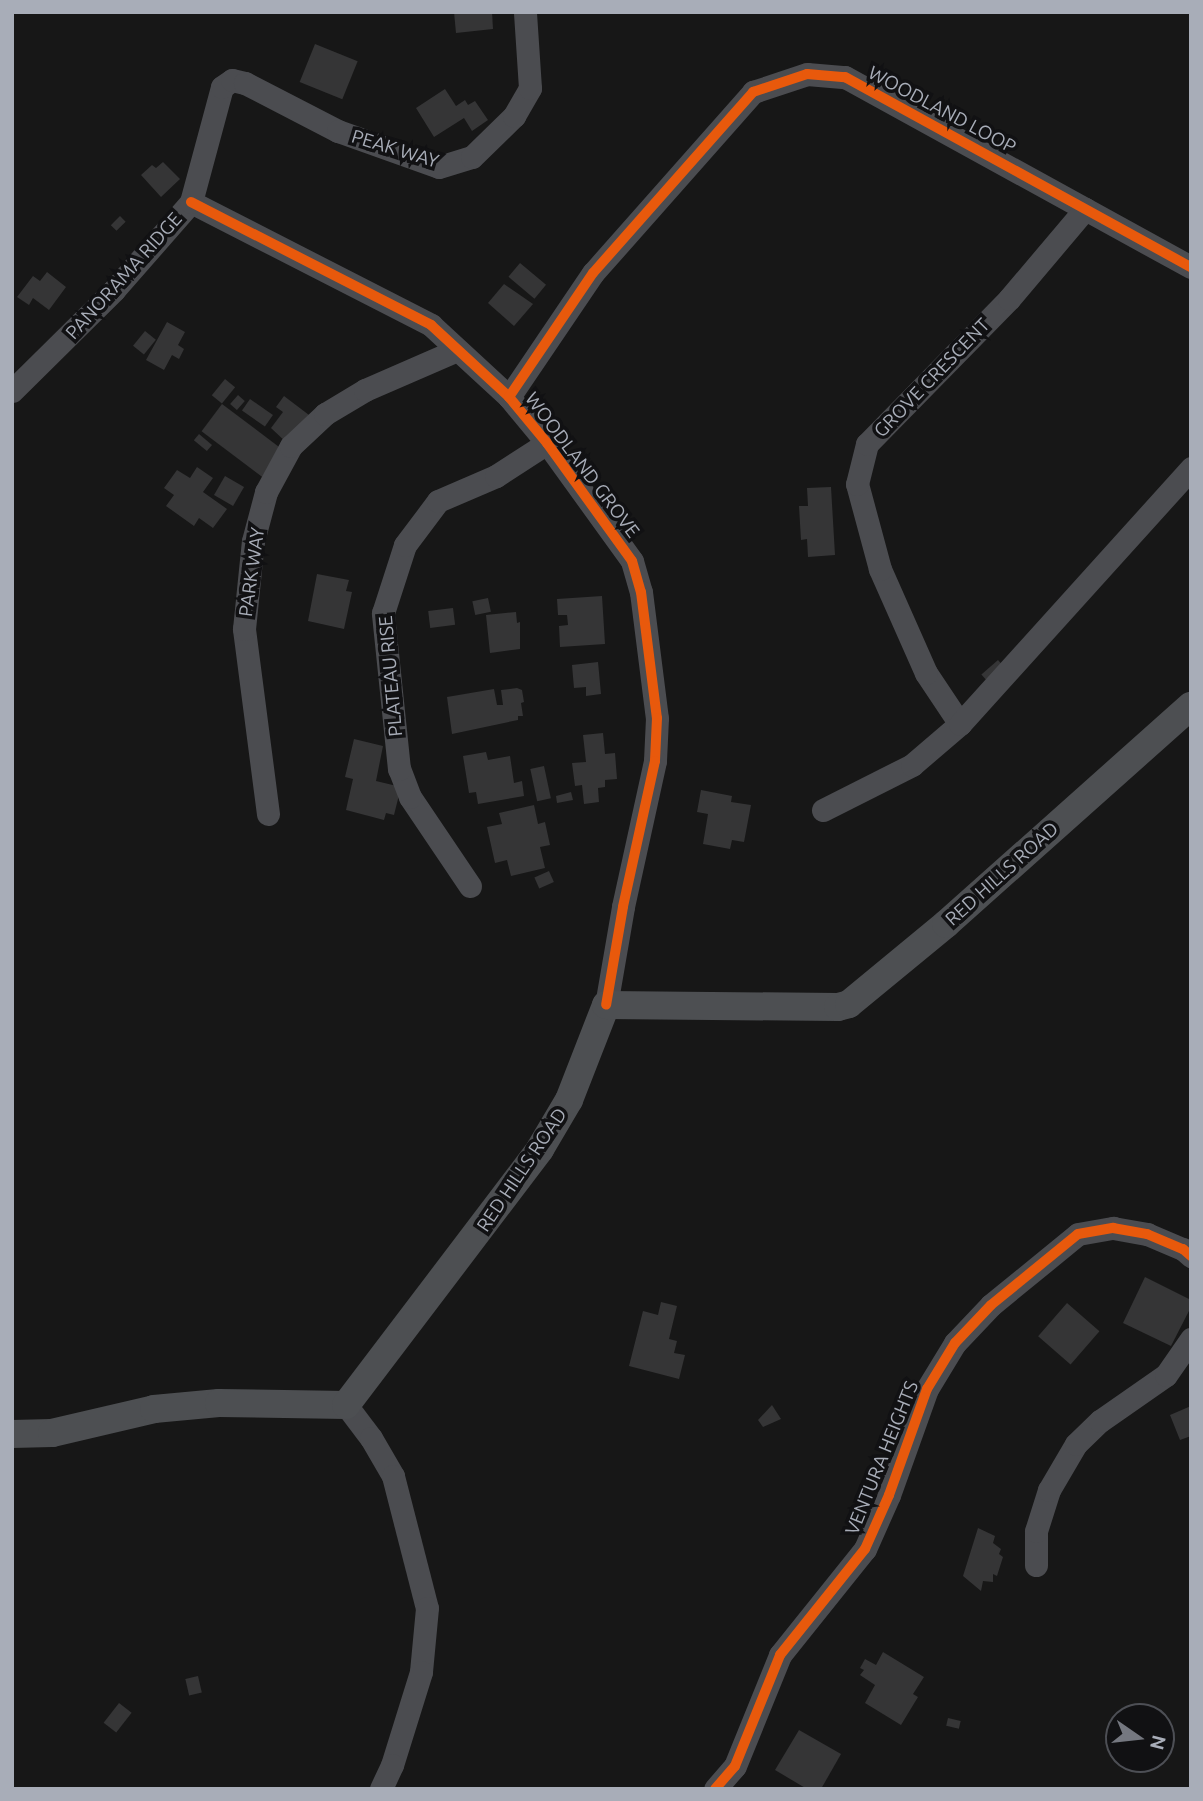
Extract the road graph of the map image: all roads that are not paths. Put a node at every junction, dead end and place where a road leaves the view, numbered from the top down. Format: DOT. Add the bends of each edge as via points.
graph roads {
  1 [pos="525,12"];
  2 [pos="245,83"];
  3 [pos="191,202"];
  4 [pos="1085,209"];
  5 [pos="1191,267"];
  6 [pos="457,350"];
  7 [pos="12,391"];
  8 [pos="509,397"];
  9 [pos="547,443"];
  10 [pos="1191,468"];
  11 [pos="1191,706"];
  12 [pos="960,724"];
  13 [pos="823,810"];
  14 [pos="268,814"];
  15 [pos="470,886"];
  16 [pos="606,1005"];
  17 [pos="1191,1256"];
  18 [pos="1191,1339"];
  19 [pos="346,1405"];
  20 [pos="12,1434"];
  21 [pos="1036,1565"];
  22 [pos="381,1789"];
  23 [pos="715,1789"];
  1 -- 2 [label="street, PEAK WAY" via="530,88 514,116 472,157 439,167 338,131"];
  2 -- 3 [label="street, PANORAMA RIDGE" via="232,80 222,87"];
  3 -- 6 [label="street, WOODLAND GROVE" via="431,325"];
  3 -- 7 [label="street, PANORAMA RIDGE" via="114,290"];
  4 -- 5 [label="street, WOODLAND LOOP"];
  4 -- 8 [label="street, WOODLAND LOOP" via="845,77 796,77 753,92 593,273"];
  4 -- 12 [label="street, GROVE CRESCENT" via="1009,299 867,444 857,484 880,569 926,673"];
  6 -- 8 [label="street, WOODLAND GROVE"];
  6 -- 14 [label="street, PARK WAY" via="365,390 325,414 291,446 266,492 253,541 244,629"];
  8 -- 9 [label="street, WOODLAND GROVE"];
  9 -- 15 [label="street, PLATEAU RISE" via="496,475 438,500 405,545 383,613 399,769 410,797"];
  9 -- 16 [label="street, WOODLAND GROVE" via="632,561 657,718 655,761"];
  10 -- 12 [label="street"];
  11 -- 16 [label="main road, RED HILLS ROAD" via="849,1004"];
  12 -- 13 [label="street" via="912,765"];
  16 -- 19 [label="main road, RED HILLS ROAD" via="569,1100 540,1149"];
  17 -- 23 [label="street, VENTURA HEIGHTS" via="1147,1234 1113,1228 1078,1234 1000,1297 955,1343 927,1389 864,1549 780,1655 735,1766"];
  18 -- 21 [label="street" via="1166,1375 1100,1421 1076,1444 1046,1500 1036,1531"];
  19 -- 20 [label="main road" via="167,1407 52,1433"];
  19 -- 22 [label="street" via="393,1476 427,1608 421,1672"];
}
